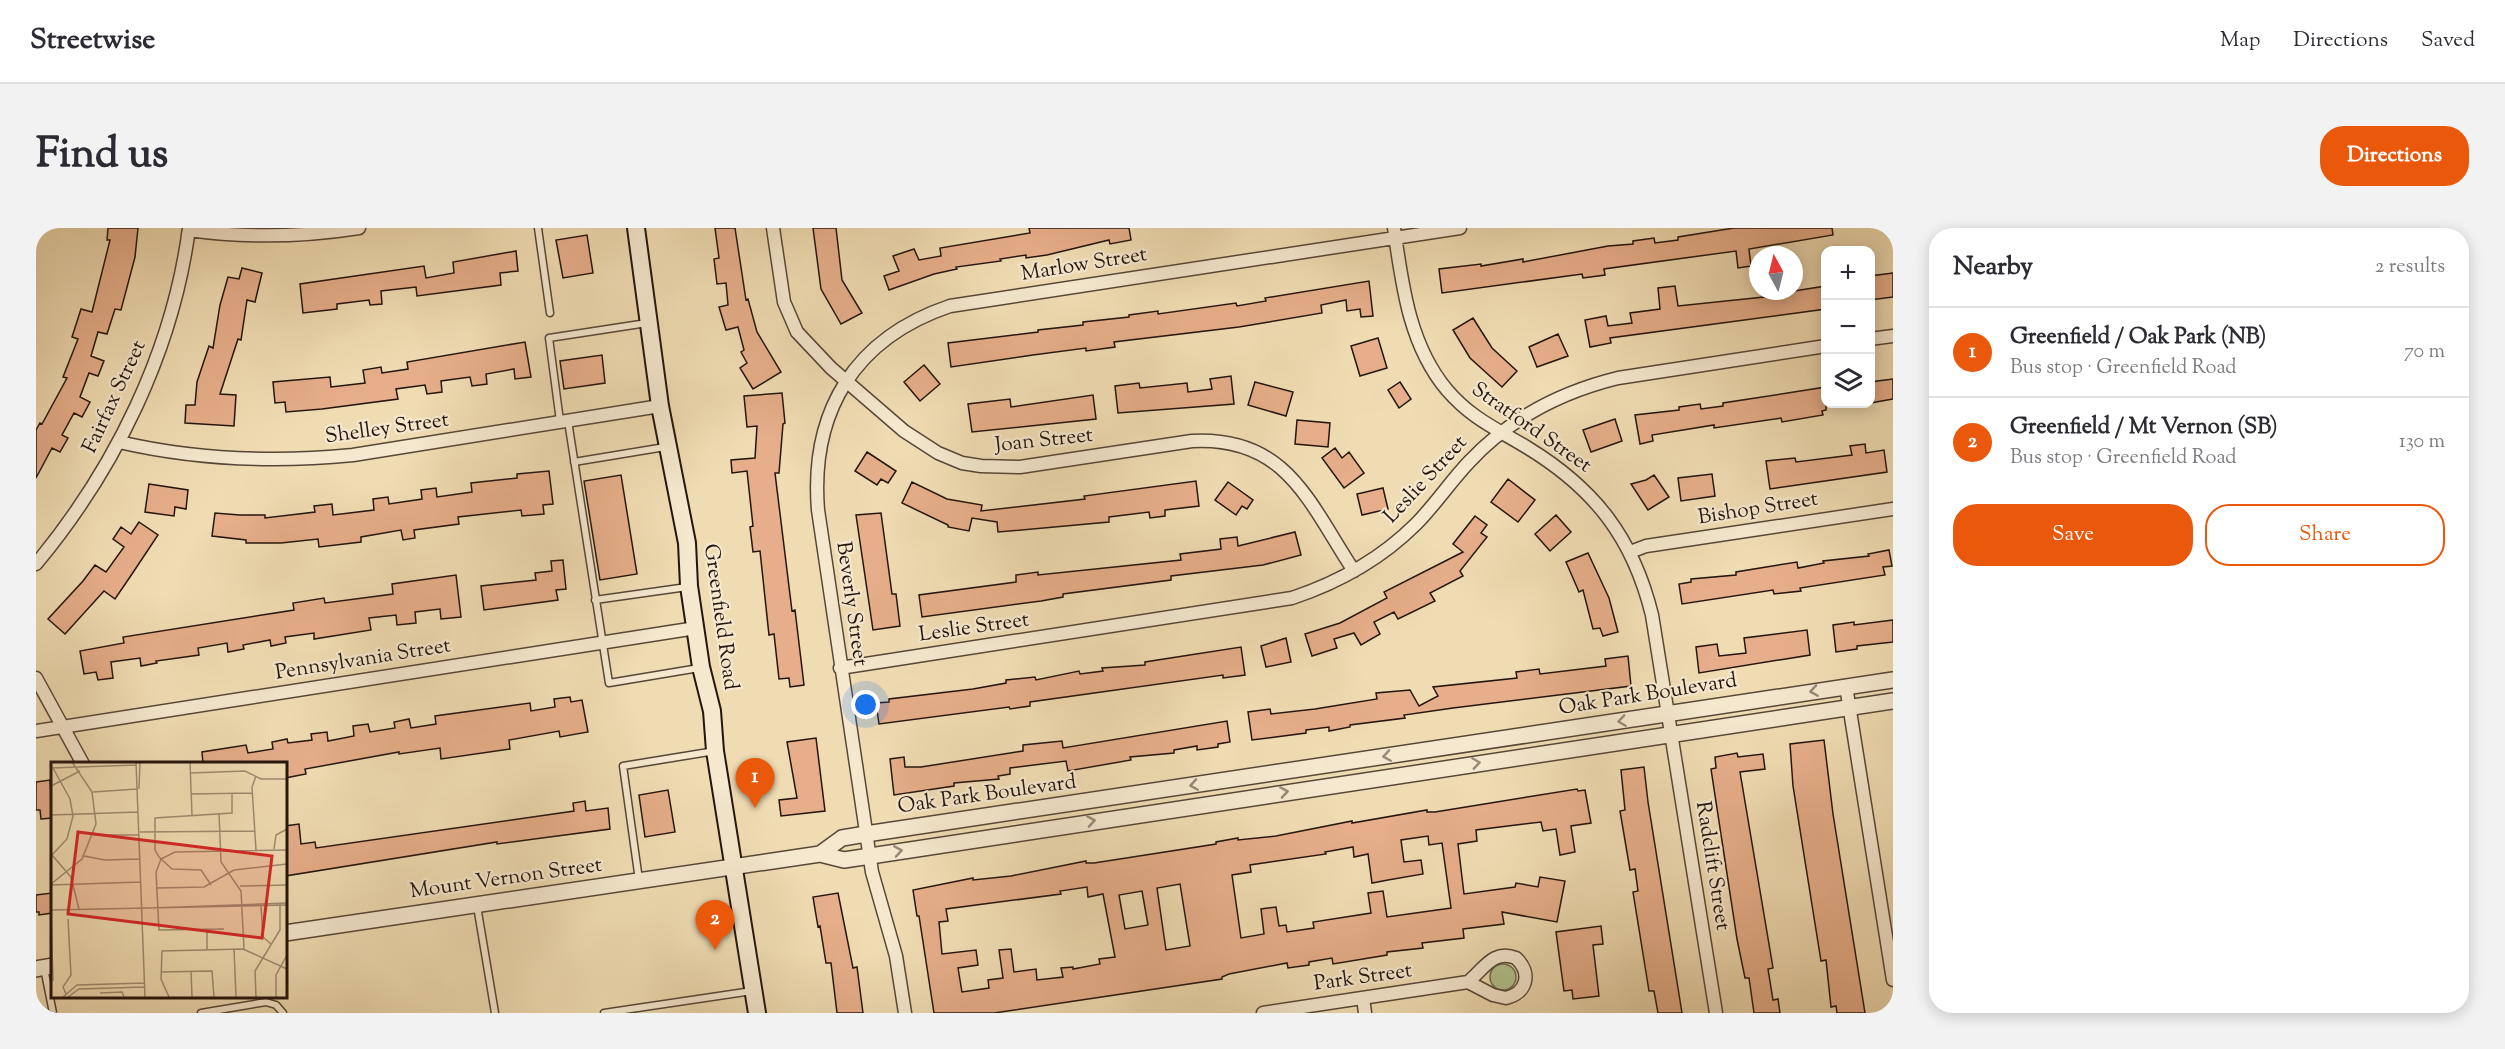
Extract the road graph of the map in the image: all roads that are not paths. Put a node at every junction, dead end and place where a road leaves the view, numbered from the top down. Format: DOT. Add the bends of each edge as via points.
graph roads {
  1 [pos="359,228"];
  2 [pos="538,228"];
  3 [pos="636,228"];
  4 [pos="773,228"];
  5 [pos="1460,228"];
  6 [pos="189,229"];
  7 [pos="1394,233"];
  8 [pos="550,313"];
  9 [pos="648,323"];
  10 [pos="1893,336"];
  11 [pos="1875,338"];
  12 [pos="1821,347"];
  13 [pos="846,380"];
  14 [pos="660,406"];
  15 [pos="564,421"];
  16 [pos="1501,434"];
  17 [pos="118,442"];
  18 [pos="667,447"];
  19 [pos="574,462"];
  20 [pos="1893,509"];
  21 [pos="1630,552"];
  22 [pos="36,564"];
  23 [pos="1354,571"];
  24 [pos="689,586"];
  25 [pos="595,600"];
  26 [pos="696,628"];
  27 [pos="602,642"];
  28 [pos="701,667"];
  29 [pos="840,668"];
  30 [pos="36,678"];
  31 [pos="1893,680"];
  32 [pos="1846,686"];
  33 [pos="1893,701"];
  34 [pos="1850,707"];
  35 [pos="1670,725"];
  36 [pos="63,727"];
  37 [pos="36,731"];
  38 [pos="715,751"];
  39 [pos="1410,752"];
  40 [pos="82,762"];
  41 [pos="1413,772"];
  42 [pos="1166,790"];
  43 [pos="1168,810"];
  44 [pos="866,834"];
  45 [pos="820,854"];
  46 [pos="869,856"];
  47 [pos="734,866"];
  48 [pos="639,881"];
  49 [pos="477,905"];
  50 [pos="286,933"];
  51 [pos="44,967"];
  52 [pos="1893,980"];
  53 [pos="1468,982"];
  54 [pos="752,991"];
  55 [pos="1363,998"];
  56 [pos="679,1003"];
  57 [pos="53,1013"];
  58 [pos="201,1013"];
  59 [pos="283,1013"];
  60 [pos="495,1013"];
  61 [pos="604,1013"];
  62 [pos="681,1013"];
  63 [pos="757,1013"];
  64 [pos="905,1013"];
  65 [pos="1263,1013"];
  66 [pos="1365,1013"];
  67 [pos="1716,1013"];
  1 -- 6 [label="street" via="278,237"];
  2 -- 8 [label="lane"];
  3 -- 9 [label="main road, Greenfield Road"];
  4 -- 13 [label="street, Joan Street" via="783,295 792,323 812,349"];
  5 -- 7 [label="street, Marlow Street"];
  6 -- 17 [label="street, Fairfax Street" via="167,331"];
  7 -- 13 [label="street, Marlow Street" via="950,306 899,329 870,352"];
  7 -- 16 [label="street, Stratford Street" via="1412,322 1427,359 1462,407"];
  9 -- 14 [label="main road, Greenfield Road"];
  9 -- 15 [label="lane" via="549,339"];
  10 -- 11 [label="street"];
  12 -- 16 [label="street, Leslie Street" via="1597,384 1541,407"];
  13 -- 23 [label="street, Joan Street" via="924,446 950,459 981,466 1020,467 1192,441 1240,444 1283,468"];
  13 -- 29 [label="street, Beverly Street" via="822,435 816,484"];
  14 -- 15 [label="street, Shelley Street"];
  14 -- 18 [label="main road, Greenfield Road"];
  15 -- 17 [label="street, Shelley Street" via="353,455 288,460 210,458"];
  15 -- 19 [label="lane"];
  16 -- 21 [label="street, Stratford Street" via="1573,479 1616,527"];
  16 -- 23 [label="street, Leslie Street" via="1468,462 1416,525"];
  17 -- 22 [label="street, Fairfax Street" via="79,508"];
  18 -- 19 [label="lane"];
  18 -- 24 [label="main road, Greenfield Road" via="687,543"];
  19 -- 25 [label="lane"];
  20 -- 21 [label="street, Bishop Street" via="1646,546"];
  21 -- 35 [label="street, Stratford Street" via="1652,615"];
  23 -- 29 [label="street, Leslie Street" via="1315,590 1274,603"];
  24 -- 25 [label="lane"];
  24 -- 26 [label="main road, Greenfield Road"];
  25 -- 27 [label="lane"];
  26 -- 27 [label="street, Pennsylvania Street"];
  26 -- 28 [label="main road, Greenfield Road"];
  27 -- 28 [label="lane" via="609,683"];
  27 -- 36 [label="street, Pennsylvania Street"];
  28 -- 38 [label="main road, Greenfield Road" via="712,711"];
  29 -- 44 [label="street, Beverly Street"];
  30 -- 36 [label="street"];
  31 -- 32 [label="street, Oak Park Boulevard"];
  32 -- 34 [label="street"];
  32 -- 35 [label="street, Oak Park Boulevard, one-way"];
  33 -- 34 [label="street, Oak Park Boulevard"];
  34 -- 35 [label="street, Oak Park Boulevard"];
  34 -- 52 [label="street"];
  35 -- 39 [label="street, Oak Park Boulevard, one-way"];
  41 -- 35 [label="street, Oak Park Boulevard, one-way"];
  35 -- 67 [label="street, Radclift Street"];
  36 -- 37 [label="street, Pennsylvania Street"];
  36 -- 40 [label="street"];
  38 -- 47 [label="main road, Greenfield Road"];
  38 -- 48 [label="lane" via="623,766"];
  39 -- 41 [label="street"];
  39 -- 42 [label="street, Oak Park Boulevard, one-way"];
  43 -- 41 [label="street, Oak Park Boulevard, one-way"];
  42 -- 43 [label="street"];
  42 -- 44 [label="street, Oak Park Boulevard"];
  46 -- 43 [label="street, Oak Park Boulevard, one-way"];
  44 -- 45 [label="street, Oak Park Boulevard" via="842,838"];
  44 -- 46 [label="street, Beverly Street"];
  45 -- 46 [label="street, Oak Park Boulevard" via="844,860"];
  45 -- 47 [label="street, Oak Park Boulevard"];
  46 -- 64 [label="street, Beverly Street" via="896,956"];
  47 -- 48 [label="street, Mount Vernon Street"];
  47 -- 54 [label="main road, Greenfield Road"];
  48 -- 49 [label="street, Mount Vernon Street"];
  49 -- 50 [label="street, Mount Vernon Street"];
  49 -- 60 [label="lane"];
  51 -- 57 [label="lane"];
  53 -- 53 [label="street" via="1488,961 1504,955 1516,958 1526,973 1525,985 1506,998 1493,996"];
  53 -- 55 [label="street, Park Street"];
  54 -- 56 [label="lane"];
  54 -- 63 [label="main road, Greenfield Road"];
  55 -- 65 [label="street, Park Street"];
  55 -- 66 [label="street"];
  56 -- 61 [label="lane"];
  56 -- 62 [label="lane"];
  58 -- 59 [label="lane" via="266,1002"];
}
